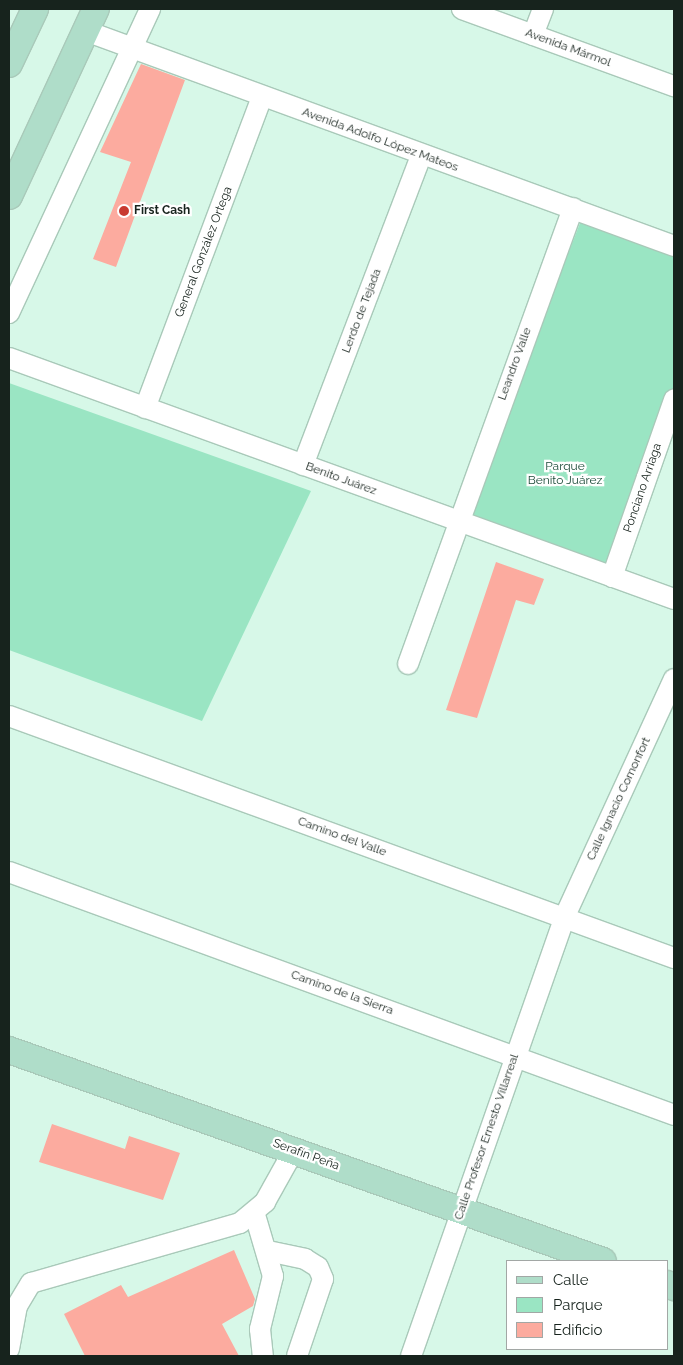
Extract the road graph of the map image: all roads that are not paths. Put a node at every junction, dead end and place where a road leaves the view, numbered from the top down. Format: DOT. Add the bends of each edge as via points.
graph roads {
  1 [pos="35,9"];
  2 [pos="150,9"];
  3 [pos="462,9"];
  4 [pos="543,9"];
  5 [pos="91,20"];
  6 [pos="533,35"];
  7 [pos="132,48"];
  8 [pos="9,64"];
  9 [pos="674,86"];
  10 [pos="262,96"];
  11 [pos="422,156"];
  12 [pos="9,196"];
  13 [pos="573,208"];
  14 [pos="674,246"];
  15 [pos="9,313"];
  16 [pos="9,358"];
  17 [pos="674,400"];
  18 [pos="145,408"];
  19 [pos="303,465"];
  20 [pos="458,521"];
  21 [pos="612,577"];
  22 [pos="674,599"];
  23 [pos="408,664"];
  24 [pos="674,679"];
  25 [pos="9,716"];
  26 [pos="9,872"];
  27 [pos="564,918"];
  28 [pos="674,958"];
  29 [pos="9,1050"];
  30 [pos="514,1056"];
  31 [pos="674,1115"];
  32 [pos="294,1150"];
  33 [pos="462,1210"];
  34 [pos="255,1215"];
  35 [pos="268,1251"];
  36 [pos="600,1260"];
  37 [pos="9,1349"];
  38 [pos="263,1356"];
  39 [pos="297,1356"];
  40 [pos="411,1356"];
  1 -- 8 [label="main road"];
  2 -- 7 [label="street"];
  3 -- 6 [label="street, Avenida Mármol"];
  4 -- 6 [label="street"];
  5 -- 7 [label="street, Avenida Adolfo López Mateos"];
  5 -- 12 [label="main road"];
  6 -- 9 [label="street, Avenida Mármol"];
  7 -- 10 [label="street, Avenida Adolfo López Mateos"];
  7 -- 15 [label="street"];
  10 -- 11 [label="street, Avenida Adolfo López Mateos"];
  10 -- 18 [label="street, General González Ortega"];
  11 -- 13 [label="street, Avenida Adolfo López Mateos"];
  11 -- 19 [label="street, Lerdo de Tejada"];
  13 -- 14 [label="street, Avenida Adolfo López Mateos"];
  13 -- 20 [label="street, Leandro Valle"];
  16 -- 18 [label="street, Benito Juárez"];
  17 -- 21 [label="street, Ponciano Arriaga"];
  18 -- 19 [label="street, Benito Juárez"];
  19 -- 20 [label="street, Benito Juárez"];
  20 -- 21 [label="street, Benito Juárez"];
  20 -- 23 [label="street, Leandro Valle"];
  21 -- 22 [label="street, Benito Juárez"];
  24 -- 27 [label="street, Calle Ignacio Comonfort"];
  25 -- 27 [label="street, Camino del Valle"];
  26 -- 30 [label="street, Camino de la Sierra"];
  27 -- 28 [label="street, Camino del Valle"];
  27 -- 30 [label="street, Calle Profesor Ernesto Villarreal"];
  29 -- 32 [label="main road, Serafín Peña"];
  30 -- 31 [label="street, Camino de la Sierra"];
  30 -- 33 [label="street, Calle Profesor Ernesto Villarreal"];
  32 -- 33 [label="main road, Serafín Peña"];
  32 -- 34 [label="street"];
  33 -- 36 [label="main road, Serafín Peña"];
  33 -- 40 [label="street, Calle Profesor Ernesto Villarreal"];
  34 -- 35 [label="street"];
  34 -- 37 [label="street" via="31,1283 17,1306"];
  35 -- 38 [label="street" via="273,1276 260,1330"];
  35 -- 39 [label="street" via="304,1258 318,1267 323,1279"];
}
